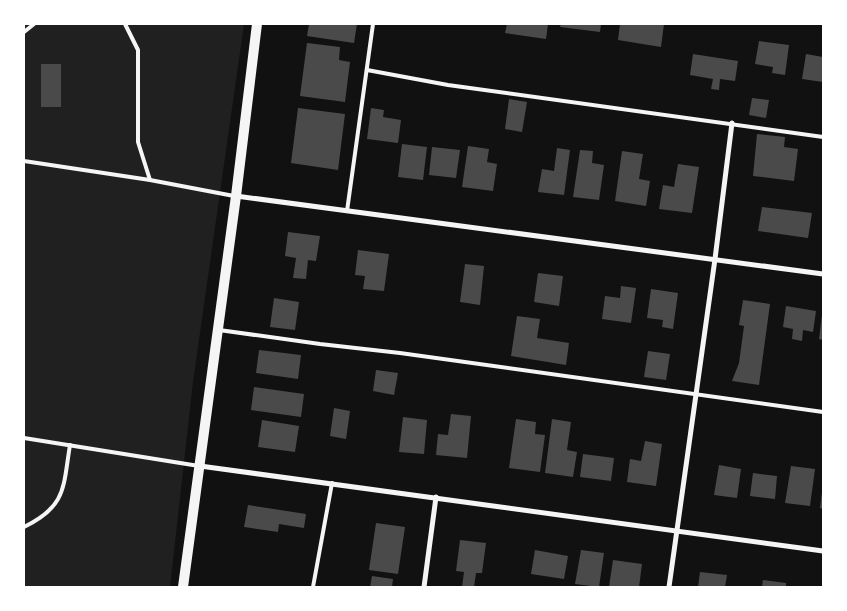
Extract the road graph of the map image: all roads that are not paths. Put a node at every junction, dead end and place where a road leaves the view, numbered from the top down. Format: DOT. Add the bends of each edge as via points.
graph roads {
  1 [pos="34,24"];
  2 [pos="126,24"];
  3 [pos="257,24"];
  4 [pos="374,24"];
  5 [pos="24,32"];
  6 [pos="367,70"];
  7 [pos="732,123"];
  8 [pos="823,137"];
  9 [pos="24,161"];
  10 [pos="150,180"];
  11 [pos="236,196"];
  12 [pos="347,211"];
  13 [pos="715,259"];
  14 [pos="823,274"];
  15 [pos="218,330"];
  16 [pos="696,395"];
  17 [pos="823,412"];
  18 [pos="24,438"];
  19 [pos="70,445"];
  20 [pos="200,466"];
  21 [pos="332,483"];
  22 [pos="436,497"];
  23 [pos="24,527"];
  24 [pos="676,531"];
  25 [pos="823,550"];
  26 [pos="183,587"];
  27 [pos="313,587"];
  28 [pos="424,587"];
  29 [pos="669,587"];
  1 -- 5 [label="lane"];
  2 -- 10 [label="lane" via="138,50 138,142"];
  3 -- 11 [label="main road"];
  4 -- 6 [label="lane"];
  6 -- 7 [label="lane" via="448,85"];
  6 -- 12 [label="lane"];
  7 -- 8 [label="lane"];
  7 -- 13 [label="street"];
  9 -- 10 [label="lane"];
  10 -- 11 [label="lane"];
  11 -- 12 [label="street"];
  11 -- 15 [label="main road"];
  12 -- 13 [label="street"];
  13 -- 14 [label="street"];
  13 -- 16 [label="street"];
  15 -- 16 [label="lane"];
  15 -- 20 [label="main road"];
  16 -- 17 [label="lane"];
  16 -- 24 [label="street"];
  18 -- 19 [label="lane"];
  19 -- 20 [label="lane"];
  19 -- 23 [label="lane" via="62,494 52,508"];
  20 -- 21 [label="street"];
  20 -- 26 [label="main road"];
  21 -- 22 [label="street"];
  21 -- 27 [label="lane"];
  22 -- 24 [label="street"];
  22 -- 28 [label="street"];
  24 -- 25 [label="street"];
  24 -- 29 [label="street"];
}
